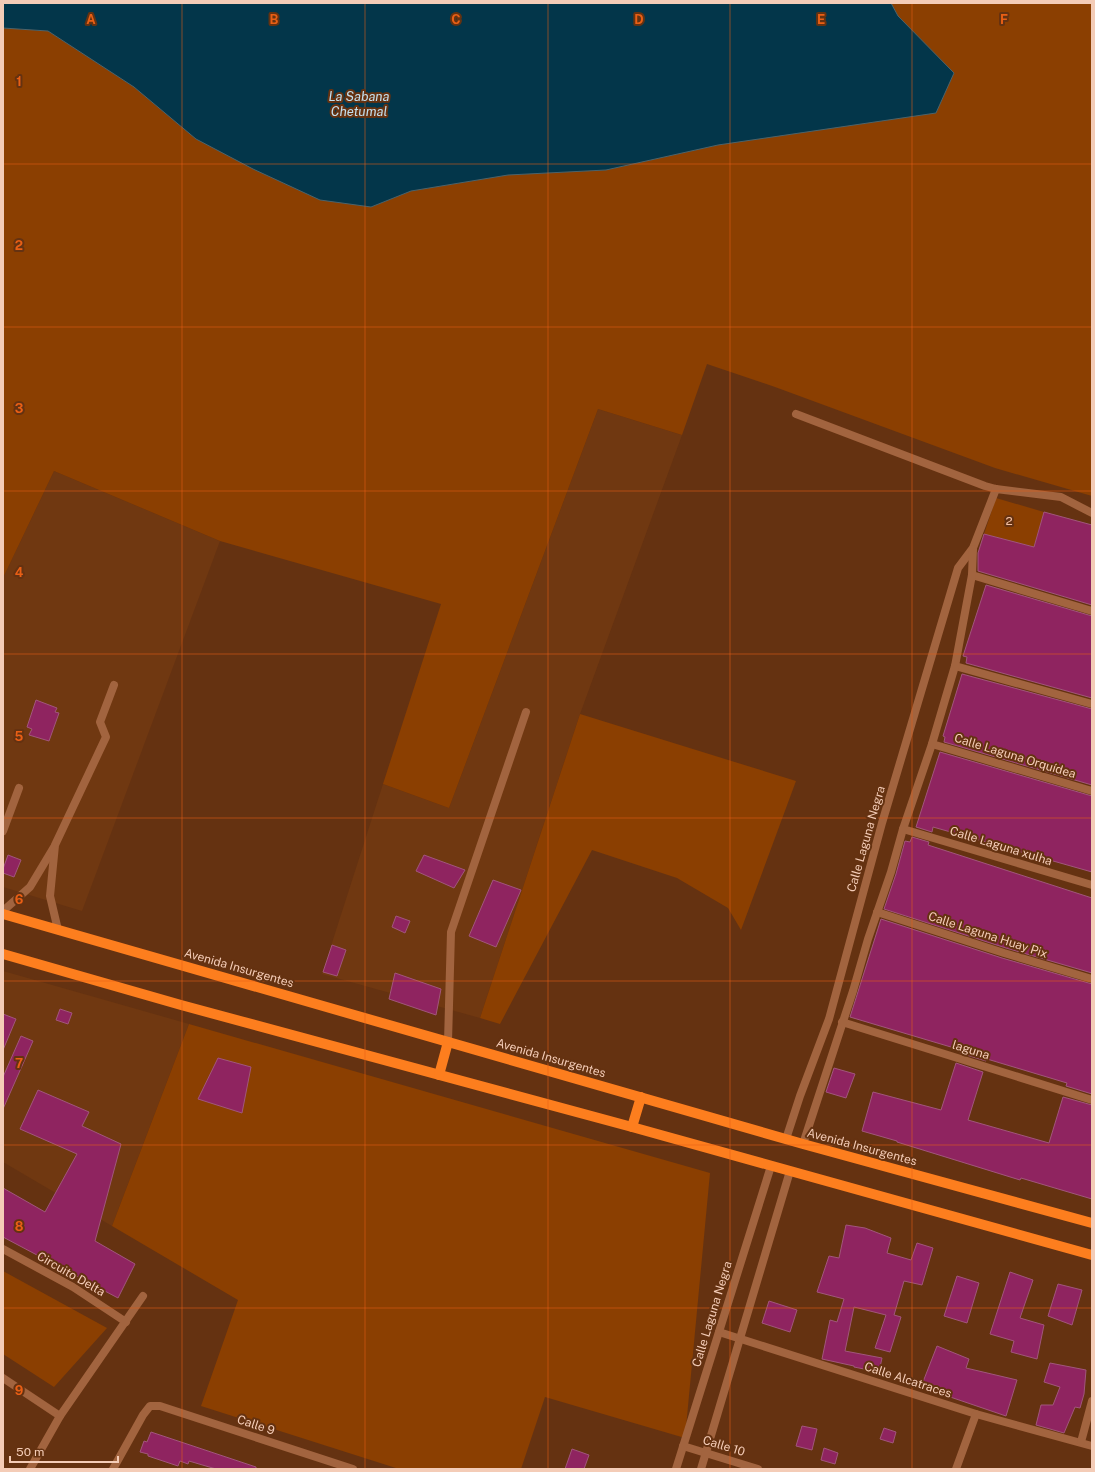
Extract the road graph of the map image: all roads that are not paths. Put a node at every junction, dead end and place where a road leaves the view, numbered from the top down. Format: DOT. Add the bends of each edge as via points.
graph roads {
  1 [pos="796,414"];
  2 [pos="996,489"];
  3 [pos="1092,513"];
  4 [pos="973,548"];
  5 [pos="972,575"];
  6 [pos="1092,611"];
  7 [pos="955,666"];
  8 [pos="114,685"];
  9 [pos="1092,704"];
  10 [pos="526,712"];
  11 [pos="932,744"];
  12 [pos="19,788"];
  13 [pos="1092,791"];
  14 [pos="903,828"];
  15 [pos="3,831"];
  16 [pos="55,845"];
  17 [pos="1092,886"];
  18 [pos="876,912"];
  19 [pos="3,913"];
  20 [pos="58,930"];
  21 [pos="3,954"];
  22 [pos="1092,979"];
  23 [pos="842,1022"];
  24 [pos="448,1042"];
  25 [pos="439,1075"];
  26 [pos="641,1097"];
  27 [pos="1092,1100"];
  28 [pos="632,1127"];
  29 [pos="786,1139"];
  30 [pos="803,1144"];
  31 [pos="771,1166"];
  32 [pos="790,1171"];
  33 [pos="1092,1223"];
  34 [pos="3,1249"];
  35 [pos="1092,1255"];
  36 [pos="143,1296"];
  37 [pos="126,1322"];
  38 [pos="719,1332"];
  39 [pos="740,1338"];
  40 [pos="3,1378"];
  41 [pos="1092,1401"];
  42 [pos="976,1414"];
  43 [pos="60,1416"];
  44 [pos="1081,1442"];
  45 [pos="683,1446"];
  46 [pos="1092,1446"];
  47 [pos="705,1454"];
  48 [pos="30,1469"];
  49 [pos="113,1469"];
  50 [pos="353,1469"];
  51 [pos="676,1469"];
  52 [pos="701,1469"];
  53 [pos="758,1469"];
  54 [pos="956,1469"];
  1 -- 2 [label="street"];
  2 -- 3 [label="street" via="1061,497"];
  2 -- 4 [label="street, Calle Laguna Negra"];
  4 -- 5 [label="street, Calle Laguna Negra"];
  4 -- 29 [label="street, Calle Laguna Negra" via="958,568 882,823 829,1019"];
  5 -- 6 [label="street"];
  5 -- 7 [label="street, Calle Laguna Negra"];
  7 -- 9 [label="street"];
  7 -- 11 [label="street, Calle Laguna Negra"];
  8 -- 16 [label="street" via="100,722 106,737"];
  10 -- 24 [label="street" via="451,932"];
  11 -- 13 [label="street, Calle Laguna Orquídea"];
  11 -- 14 [label="street, Calle Laguna Negra"];
  12 -- 15 [label="street"];
  14 -- 17 [label="street, Calle Laguna xulha"];
  14 -- 18 [label="street, Calle Laguna Negra" via="891,872"];
  16 -- 19 [label="street" via="30,887"];
  16 -- 20 [label="street" via="50,896"];
  18 -- 22 [label="street, Calle Laguna Huay Pix"];
  18 -- 23 [label="street, Calle Laguna Negra"];
  19 -- 20 [label="main road, Avenida Insurgentes"];
  20 -- 24 [label="main road, Avenida Insurgentes"];
  21 -- 25 [label="main road"];
  23 -- 27 [label="street, laguna"];
  23 -- 30 [label="street, Calle Laguna Negra"];
  24 -- 25 [label="main road"];
  24 -- 26 [label="main road, Avenida Insurgentes"];
  25 -- 28 [label="main road"];
  26 -- 28 [label="main road"];
  26 -- 29 [label="main road, Avenida Insurgentes"];
  28 -- 31 [label="main road"];
  29 -- 30 [label="main road, Avenida Insurgentes"];
  30 -- 33 [label="main road, Avenida Insurgentes"];
  31 -- 32 [label="main road"];
  31 -- 38 [label="street, Calle Laguna Negra"];
  32 -- 35 [label="main road"];
  32 -- 39 [label="street"];
  34 -- 37 [label="street, Circuito Delta" via="73,1287"];
  36 -- 37 [label="street"];
  37 -- 43 [label="street"];
  38 -- 39 [label="street, Calle Alcatraces"];
  38 -- 45 [label="street, Calle Laguna Negra"];
  39 -- 42 [label="street, Calle Alcatraces"];
  39 -- 47 [label="street"];
  40 -- 43 [label="street"];
  41 -- 44 [label="street"];
  42 -- 44 [label="street, Calle Alcatraces"];
  42 -- 54 [label="street"];
  43 -- 48 [label="street"];
  44 -- 46 [label="street, Calle Alcatraces"];
  45 -- 47 [label="street, Calle 10"];
  45 -- 51 [label="street, Calle Laguna Negra"];
  47 -- 52 [label="street"];
  47 -- 53 [label="street, Calle 10"];
  49 -- 50 [label="street, Calle 9" via="150,1406 160,1406"];
}
